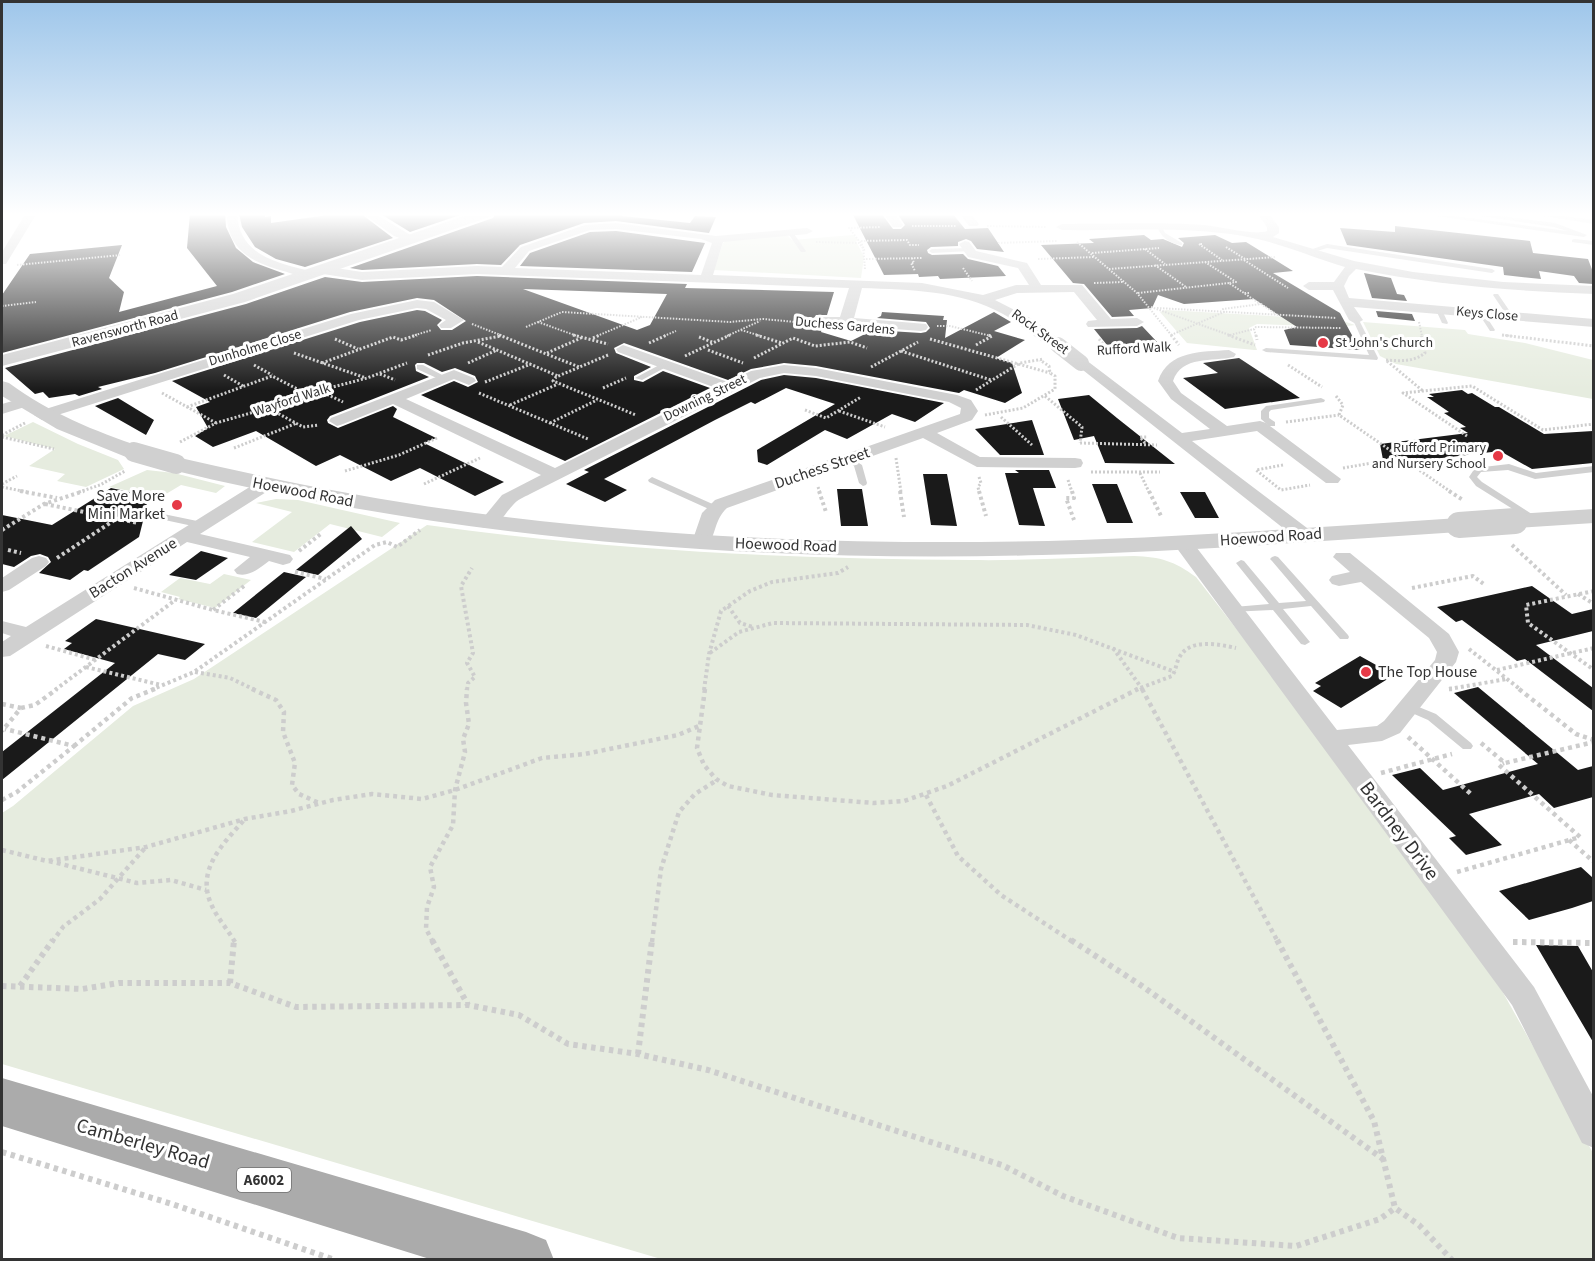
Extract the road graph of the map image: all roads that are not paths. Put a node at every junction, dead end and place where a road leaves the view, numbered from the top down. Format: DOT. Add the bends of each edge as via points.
graph roads {
  1 [pos="311,272"];
  2 [pos="319,272"];
  3 [pos="444,272"];
  4 [pos="529,272"];
  5 [pos="708,272"];
  6 [pos="1027,272"];
  7 [pos="1346,272"];
  8 [pos="1395,272"];
  9 [pos="316,273"];
  10 [pos="706,278"];
  11 [pos="856,283"];
  12 [pos="1309,286"];
  13 [pos="1338,286"];
  14 [pos="1037,288"];
  15 [pos="1593,290"];
  16 [pos="1496,295"];
  17 [pos="985,298"];
  18 [pos="1345,302"];
  19 [pos="1438,310"];
  20 [pos="1482,314"];
  21 [pos="1510,316"];
  22 [pos="846,321"];
  23 [pos="814,322"];
  24 [pos="1137,322"];
  25 [pos="1107,323"];
  26 [pos="1445,323"];
  27 [pos="1593,323"];
  28 [pos="1092,324"];
  29 [pos="1358,324"];
  30 [pos="445,325"];
  31 [pos="921,327"];
  32 [pos="1492,330"];
  33 [pos="1266,350"];
  34 [pos="1229,354"];
  35 [pos="621,355"];
  36 [pos="2,362"];
  37 [pos="666,365"];
  38 [pos="420,368"];
  39 [pos="449,376"];
  40 [pos="639,378"];
  41 [pos="469,385"];
  42 [pos="2,387"];
  43 [pos="727,387"];
  44 [pos="394,399"];
  45 [pos="1321,400"];
  46 [pos="23,403"];
  47 [pos="2,410"];
  48 [pos="42,415"];
  49 [pos="967,416"];
  50 [pos="336,422"];
  51 [pos="1272,424"];
  52 [pos="1224,431"];
  53 [pos="918,434"];
  54 [pos="1179,438"];
  55 [pos="848,459"];
  56 [pos="1077,465"];
  57 [pos="1593,469"];
  58 [pos="1315,470"];
  59 [pos="554,474"];
  60 [pos="652,480"];
  61 [pos="863,483"];
  62 [pos="265,485"];
  63 [pos="714,508"];
  64 [pos="149,514"];
  65 [pos="1593,516"];
  66 [pos="488,523"];
  67 [pos="202,525"];
  68 [pos="1519,527"];
  69 [pos="1304,535"];
  70 [pos="184,536"];
  71 [pos="701,542"];
  72 [pos="1183,543"];
  73 [pos="1343,557"];
  74 [pos="1275,559"];
  75 [pos="47,561"];
  76 [pos="1241,563"];
  77 [pos="248,575"];
  78 [pos="1365,575"];
  79 [pos="6,579"];
  80 [pos="1339,580"];
  81 [pos="1313,603"];
  82 [pos="1276,607"];
  83 [pos="1234,610"];
  84 [pos="2,627"];
  85 [pos="23,637"];
  86 [pos="1344,637"];
  87 [pos="1305,642"];
  88 [pos="2,651"];
  89 [pos="1415,699"];
  90 [pos="1331,739"];
  91 [pos="1468,745"];
  92 [pos="2,1102"];
  93 [pos="1593,1132"];
  94 [pos="526,1260"];
  1 -- 9 [label="street, Rock Street"];
  2 -- 9 [label="street, Ravensworth Road"];
  3 -- 9 [label="street, Rock Street" via="369,276"];
  4 -- 10 [label="street, Rock Street"];
  5 -- 10 [label="street"];
  6 -- 14 [label="street"];
  7 -- 13 [label="street"];
  8 -- 15 [label="street" via="1449,281"];
  9 -- 36 [label="street, Ravensworth Road" via="225,303"];
  10 -- 11 [label="street, Rock Street"];
  11 -- 17 [label="street, Rock Street" via="946,290"];
  11 -- 22 [label="street"];
  12 -- 13 [label="street"];
  13 -- 18 [label="street"];
  14 -- 17 [label="street"];
  14 -- 25 [label="street" via="1081,290"];
  16 -- 21 [label="lane"];
  17 -- 54 [label="street, Rock Street, bridge" via="1013,312 1058,345 1084,357"];
  18 -- 19 [label="street, Keys Close"];
  18 -- 29 [label="street"];
  19 -- 20 [label="street, Keys Close"];
  19 -- 26 [label="lane"];
  20 -- 21 [label="street, Keys Close"];
  20 -- 32 [label="lane"];
  21 -- 27 [label="street, Keys Close"];
  22 -- 23 [label="street"];
  22 -- 31 [label="street"];
  24 -- 25 [label="street"];
  25 -- 28 [label="street"];
  29 -- 33 [label="lane" via="1374,358"];
  30 -- 48 [label="street, Dunholme Close" via="429,305 380,312"];
  34 -- 52 [label="street" via="1182,360 1174,364 1165,381 1176,396"];
  35 -- 37 [label="street"];
  37 -- 40 [label="lane"];
  37 -- 43 [label="street"];
  38 -- 39 [label="lane"];
  39 -- 41 [label="street"];
  39 -- 44 [label="street"];
  42 -- 46 [label="street, Hoewood Road"];
  43 -- 49 [label="street, Downing Street" via="756,374 784,369 816,372 960,400 968,405"];
  43 -- 59 [label="street, Downing Street"];
  44 -- 50 [label="street"];
  44 -- 59 [label="street"];
  45 -- 51 [label="lane" via="1269,408 1265,419"];
  46 -- 47 [label="street"];
  46 -- 48 [label="street, Hoewood Road"];
  48 -- 62 [label="street, Hoewood Road, bridge" via="99,440 130,461 176,454"];
  49 -- 53 [label="street, Duchess Street"];
  51 -- 52 [label="street"];
  51 -- 58 [label="street"];
  52 -- 54 [label="street"];
  53 -- 55 [label="street, Duchess Street"];
  53 -- 56 [label="street" via="977,462"];
  54 -- 69 [label="street, Rock Street"];
  55 -- 61 [label="lane" via="858,465"];
  55 -- 63 [label="street, Duchess Street"];
  57 -- 68 [label="lane" via="1535,476 1509,467 1478,470 1473,477"];
  59 -- 66 [label="street, Downing Street" via="508,499"];
  60 -- 63 [label="lane"];
  62 -- 66 [label="street, Hoewood Road"];
  62 -- 67 [label="street, Bacton Avenue"];
  63 -- 71 [label="street"];
  64 -- 67 [label="lane"];
  65 -- 68 [label="street, Hoewood Road"];
  66 -- 71 [label="street, Hoewood Road"];
  67 -- 70 [label="street, Bacton Avenue"];
  68 -- 69 [label="street, Hoewood Road, bridge" via="1464,515"];
  69 -- 72 [label="street, Hoewood Road"];
  70 -- 77 [label="street" via="281,562"];
  70 -- 85 [label="street, Bacton Avenue"];
  71 -- 72 [label="street, Hoewood Road" via="868,549"];
  72 -- 83 [label="street, Bardney Drive"];
  73 -- 78 [label="street"];
  74 -- 81 [label="lane"];
  75 -- 79 [label="street"];
  76 -- 82 [label="lane"];
  78 -- 80 [label="street"];
  78 -- 89 [label="street" via="1438,634 1448,652 1445,662"];
  81 -- 82 [label="lane"];
  81 -- 86 [label="lane"];
  82 -- 83 [label="lane"];
  82 -- 87 [label="lane"];
  83 -- 90 [label="street, Bardney Drive"];
  84 -- 85 [label="street"];
  85 -- 88 [label="street, Bacton Avenue"];
  89 -- 90 [label="street" via="1382,733"];
  89 -- 91 [label="lane"];
  90 -- 93 [label="street, Bardney Drive" via="1523,996"];
  92 -- 94 [label="main road, Camberley Road / A6002"];
}
